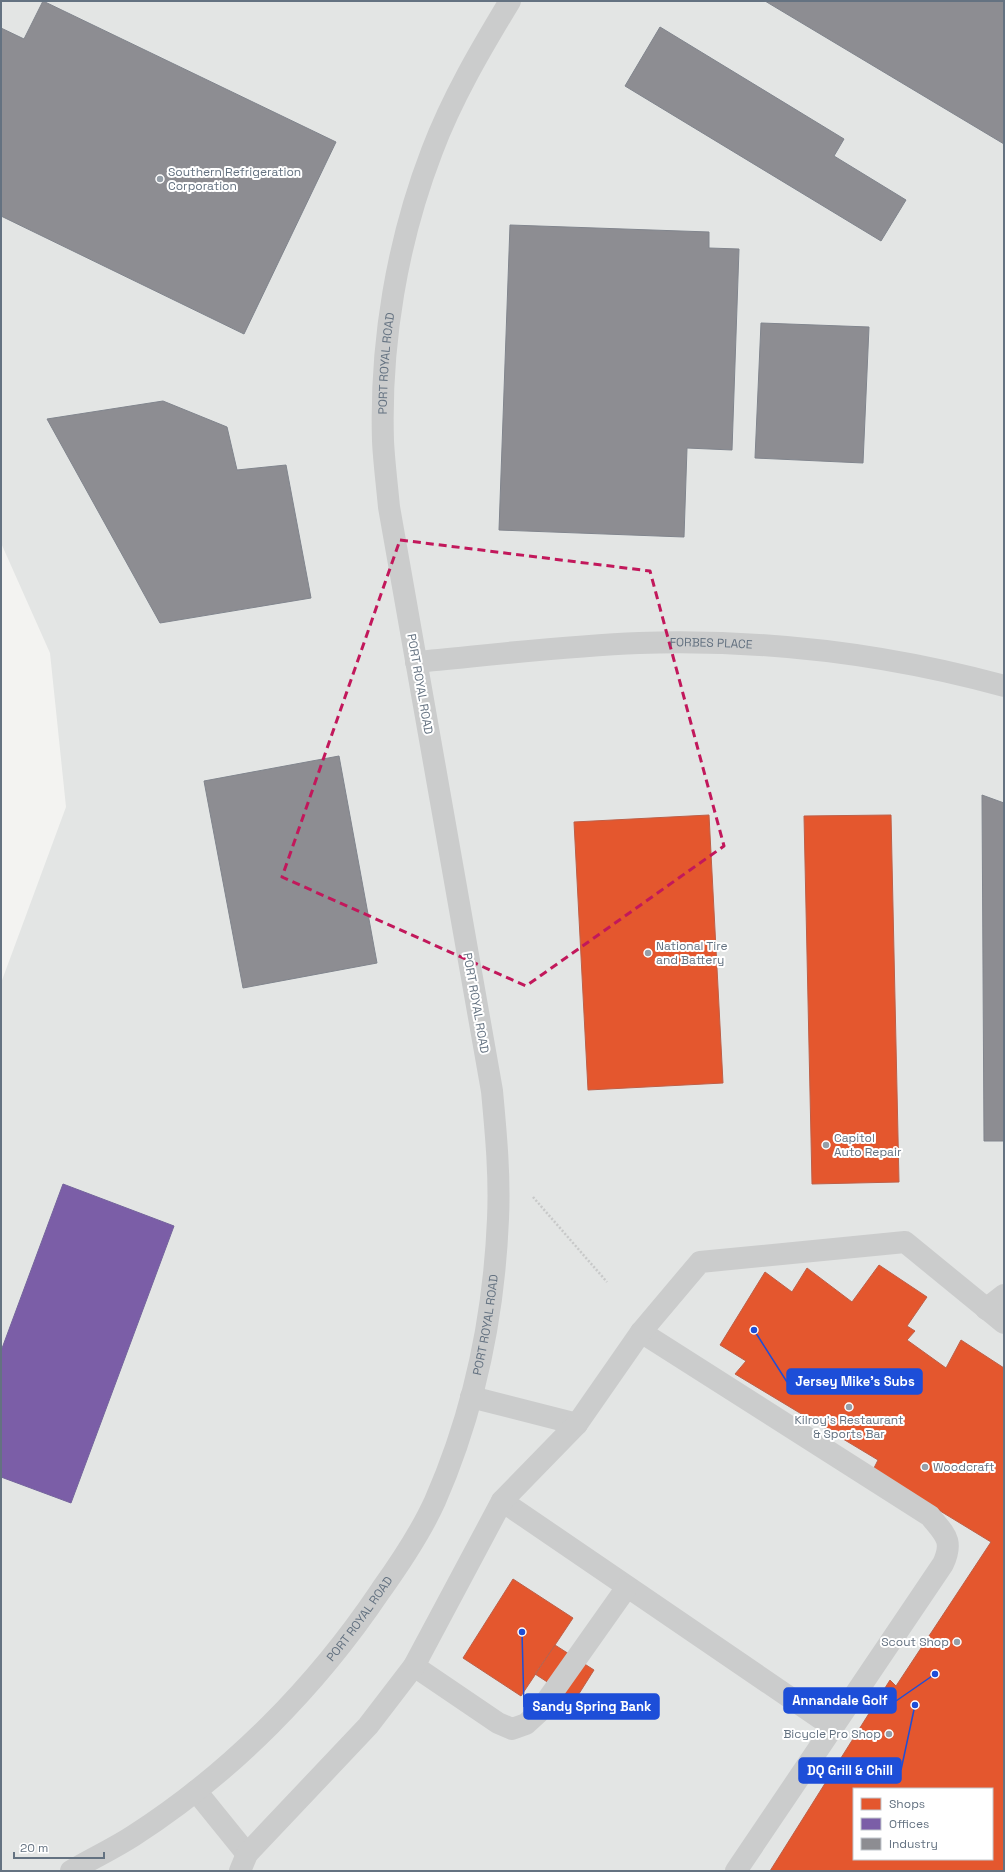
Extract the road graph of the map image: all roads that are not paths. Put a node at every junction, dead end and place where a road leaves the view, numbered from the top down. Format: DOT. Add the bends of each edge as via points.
graph roads {
  1 [pos="510,1"];
  2 [pos="416,662"];
  3 [pos="1004,686"];
  4 [pos="1004,1295"];
  5 [pos="986,1309"];
  6 [pos="1004,1323"];
  7 [pos="640,1332"];
  8 [pos="471,1397"];
  9 [pos="577,1424"];
  10 [pos="502,1501"];
  11 [pos="627,1586"];
  12 [pos="414,1666"];
  13 [pos="833,1727"];
  14 [pos="196,1791"];
  15 [pos="244,1862"];
  16 [pos="71,1871"];
  17 [pos="736,1871"];
  1 -- 2 [label="street, PORT ROYAL ROAD" via="462,84 432,151 406,232 390,310 384,376 383,441 389,507"];
  2 -- 3 [label="street, FORBES PLACE" via="553,648 640,643 730,644 845,654 914,665"];
  2 -- 8 [label="street, PORT ROYAL ROAD" via="491,1083 497,1142 498,1218 493,1289 481,1359"];
  4 -- 5 [label="street"];
  5 -- 6 [label="street"];
  5 -- 7 [label="street" via="904,1242 700,1262"];
  7 -- 9 [label="street"];
  7 -- 13 [label="street" via="930,1516 946,1536 949,1552 943,1564"];
  8 -- 9 [label="street"];
  8 -- 14 [label="street, PORT ROYAL ROAD" via="461,1434 434,1502 400,1563 358,1625 310,1684 256,1739"];
  9 -- 10 [label="street"];
  10 -- 11 [label="street"];
  10 -- 12 [label="street"];
  11 -- 12 [label="street" via="538,1713 526,1724 512,1729 498,1723"];
  11 -- 13 [label="street"];
  12 -- 15 [label="street" via="368,1726"];
  13 -- 17 [label="street"];
  14 -- 15 [label="street"];
  14 -- 16 [label="street, PORT ROYAL ROAD" via="133,1836"];
}
